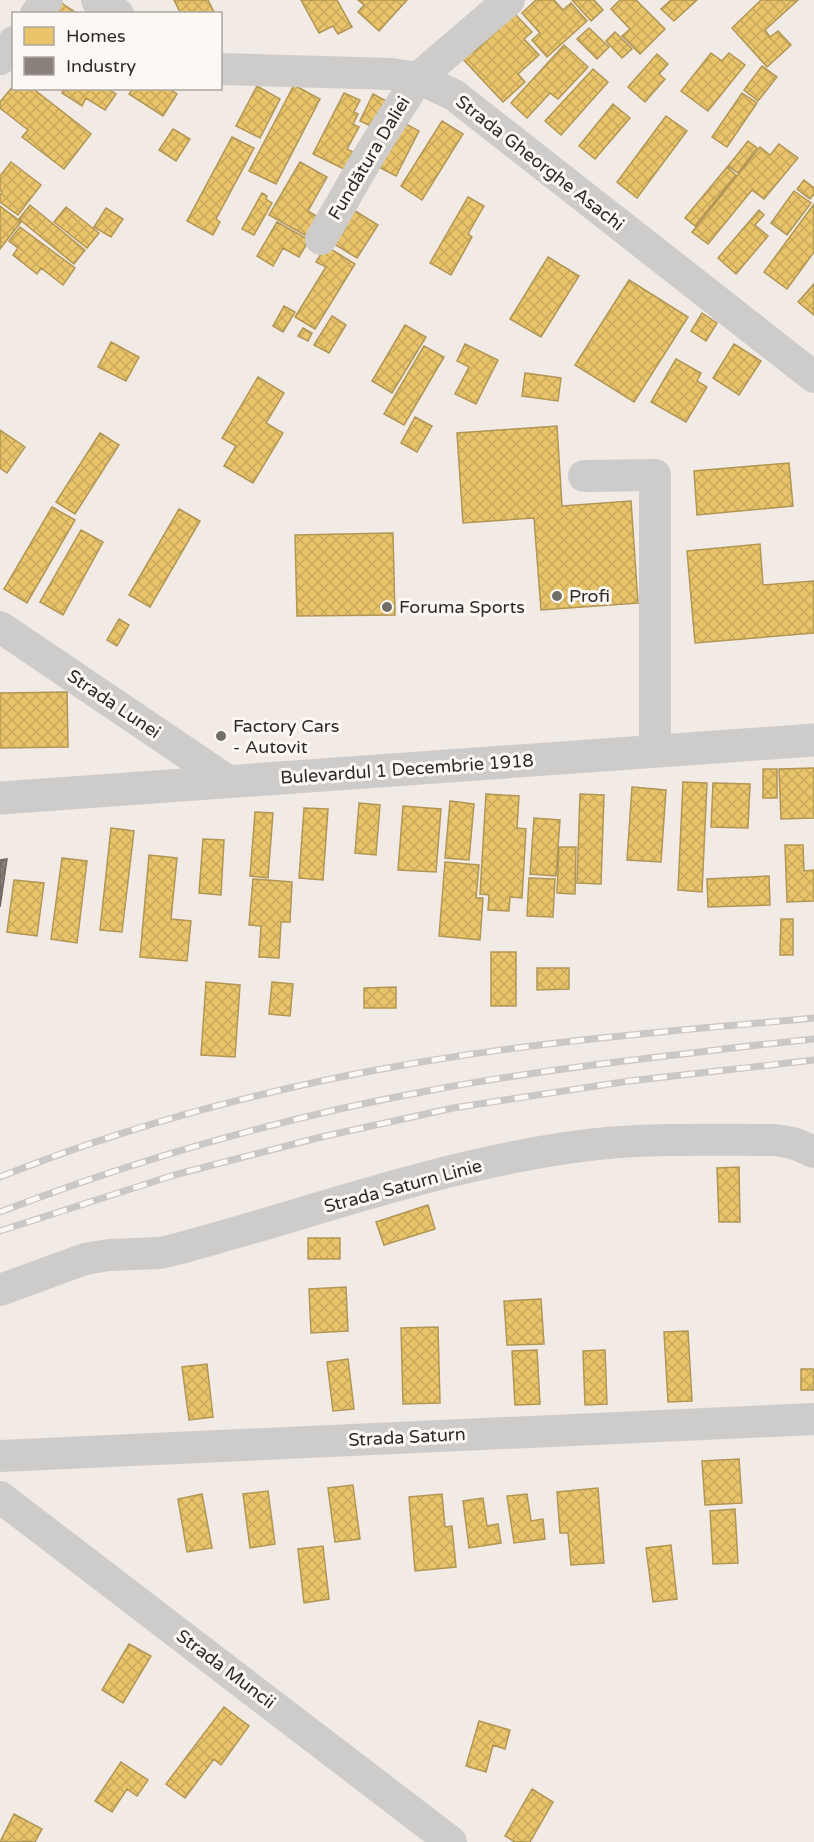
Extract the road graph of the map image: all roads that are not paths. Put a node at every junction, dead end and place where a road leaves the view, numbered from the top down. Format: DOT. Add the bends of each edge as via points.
graph roads {
  1 [pos="47,0"];
  2 [pos="97,0"];
  3 [pos="509,0"];
  4 [pos="38,12"];
  5 [pos="115,12"];
  6 [pos="12,44"];
  7 [pos="0,59"];
  8 [pos="222,69"];
  9 [pos="418,78"];
  10 [pos="321,239"];
  11 [pos="814,377"];
  12 [pos="584,476"];
  13 [pos="0,627"];
  14 [pos="814,740"];
  15 [pos="655,751"];
  16 [pos="228,781"];
  17 [pos="0,798"];
  18 [pos="814,1152"];
  19 [pos="0,1290"];
  20 [pos="814,1419"];
  21 [pos="0,1456"];
  22 [pos="0,1497"];
  23 [pos="451,1842"];
  1 -- 4 [label="street"];
  2 -- 5 [label="street"];
  3 -- 9 [label="street, Fundătura Daliei"];
  6 -- 7 [label="street"];
  8 -- 9 [label="street, Strada Gheorghe Asachi"];
  9 -- 10 [label="street, Fundătura Daliei"];
  9 -- 11 [label="street, Strada Gheorghe Asachi" via="454,95"];
  12 -- 15 [label="street" via="655,475"];
  13 -- 16 [label="street, Strada Lunei"];
  14 -- 15 [label="main road, Bulevardul 1 Decembrie 1918"];
  15 -- 16 [label="main road, Bulevardul 1 Decembrie 1918"];
  16 -- 17 [label="main road, Bulevardul 1 Decembrie 1918"];
  18 -- 19 [label="street, Strada Saturn Linie" via="775,1140 640,1141 553,1151 440,1173 160,1253 85,1258"];
  20 -- 21 [label="street, Strada Saturn"];
  22 -- 23 [label="street, Strada Muncii"];
}
